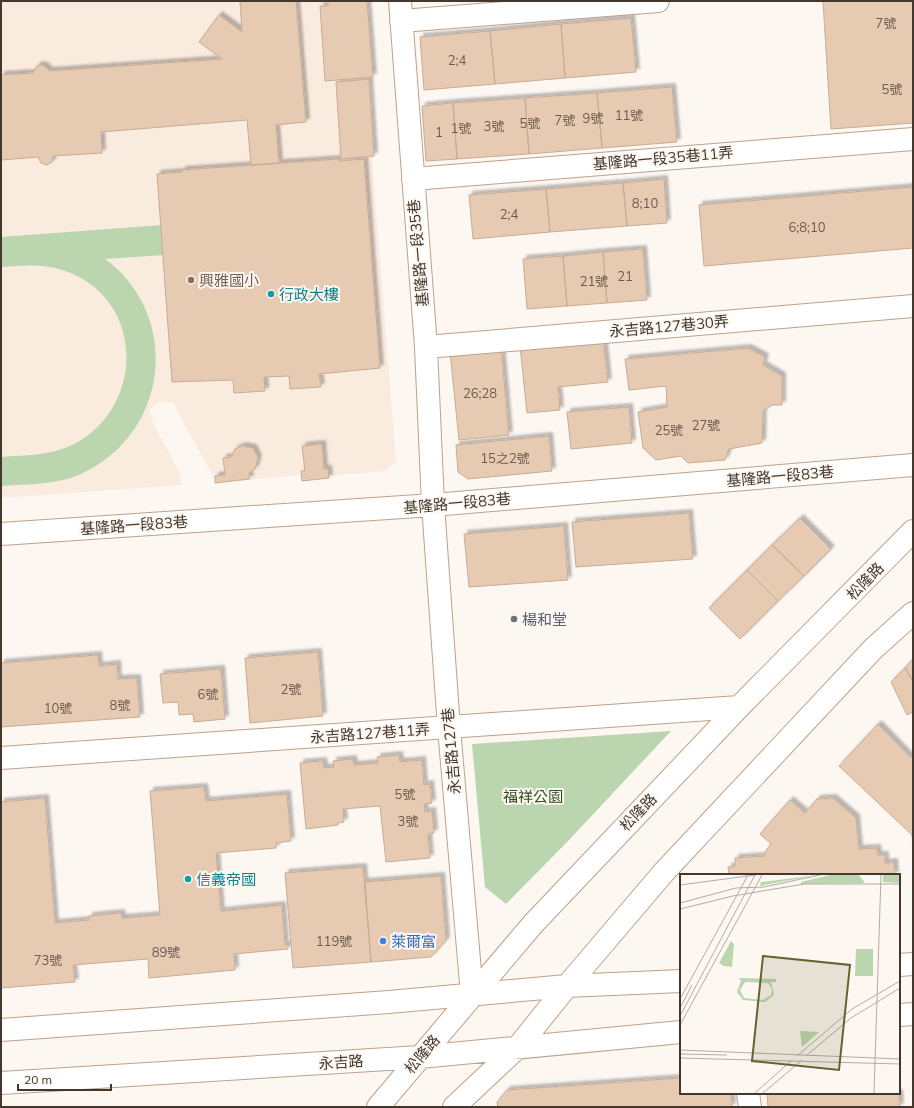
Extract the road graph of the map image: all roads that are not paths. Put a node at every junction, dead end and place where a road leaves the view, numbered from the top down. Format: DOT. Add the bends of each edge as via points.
graph roads {
  1 [pos="658,1"];
  2 [pos="401,11"];
  3 [pos="913,139"];
  4 [pos="413,179"];
  5 [pos="913,306"];
  6 [pos="426,346"];
  7 [pos="913,465"];
  8 [pos="433,506"];
  9 [pos="913,531"];
  10 [pos="1,534"];
  11 [pos="913,613"];
  12 [pos="739,707"];
  13 [pos="449,728"];
  14 [pos="1,758"];
  15 [pos="913,964"];
  16 [pos="900,965"];
  17 [pos="680,981"];
  18 [pos="567,986"];
  19 [pos="472,995"];
  20 [pos="913,1014"];
  21 [pos="900,1015"];
  22 [pos="1,1030"];
  23 [pos="680,1032"];
  24 [pos="518,1047"];
  25 [pos="420,1057"];
  26 [pos="1,1083"];
  27 [pos="748,1094"];
  28 [pos="378,1107"];
  29 [pos="454,1107"];
  30 [pos="750,1107"];
  1 -- 2 [label="street"];
  2 -- 4 [label="street, 基隆路一段35巷"];
  3 -- 4 [label="street, 基隆路一段35巷11弄"];
  4 -- 6 [label="street, 基隆路一段35巷"];
  5 -- 6 [label="street, 永吉路127巷30弄"];
  6 -- 8 [label="street, 基隆路一段35巷"];
  7 -- 8 [label="street, 基隆路一段83巷"];
  8 -- 10 [label="street, 基隆路一段83巷"];
  8 -- 13 [label="street, 永吉路127巷"];
  9 -- 12 [label="street, 松隆路"];
  11 -- 18 [label="street" via="873,649 664,872"];
  12 -- 13 [label="street, 永吉路127巷11弄"];
  12 -- 19 [label="street, 松隆路" via="533,924"];
  13 -- 14 [label="street, 永吉路127巷11弄"];
  13 -- 19 [label="street, 永吉路127巷"];
  15 -- 16 [label="street"];
  17 -- 18 [label="street"];
  18 -- 19 [label="street"];
  18 -- 24 [label="street"];
  19 -- 22 [label="street"];
  19 -- 25 [label="street, 松隆路"];
  20 -- 21 [label="street"];
  23 -- 24 [label="street, 永吉路"];
  24 -- 25 [label="street, 永吉路"];
  24 -- 29 [label="street"];
  25 -- 26 [label="street, 永吉路"];
  25 -- 28 [label="street, 松隆路"];
  27 -- 30 [label="street"];
}
